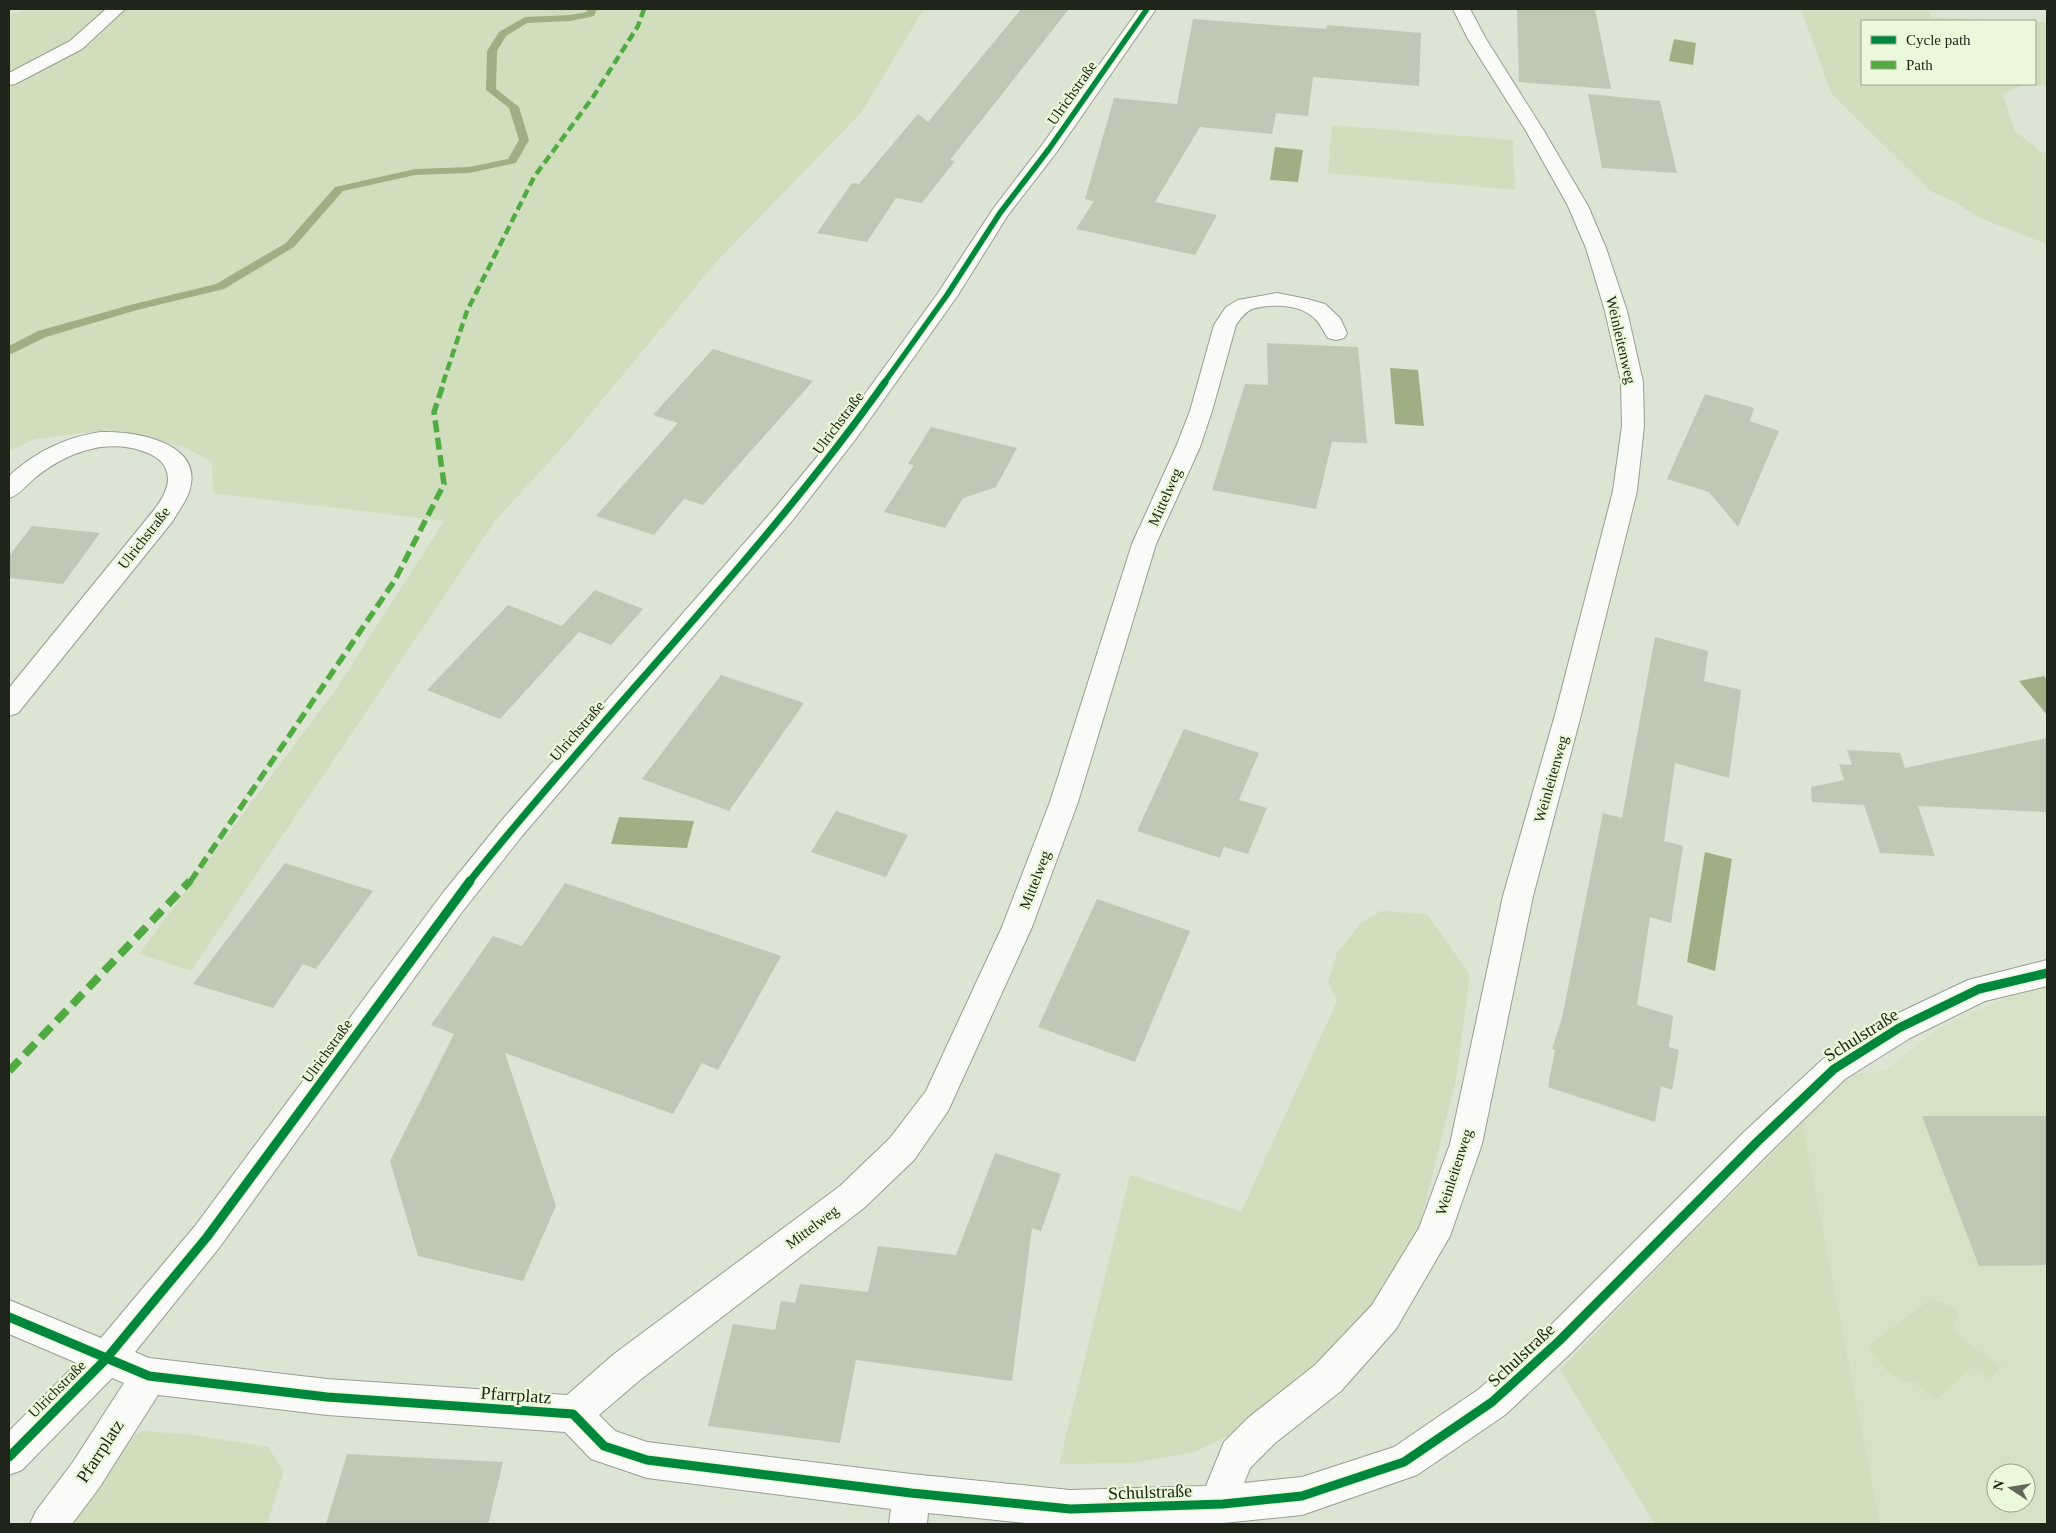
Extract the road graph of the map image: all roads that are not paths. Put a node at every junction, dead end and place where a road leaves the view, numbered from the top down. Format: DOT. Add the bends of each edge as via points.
graph roads {
  1 [pos="116,9"];
  2 [pos="1147,9"];
  3 [pos="1461,9"];
  4 [pos="9,80"];
  5 [pos="1336,333"];
  6 [pos="9,490"];
  7 [pos="9,706"];
  8 [pos="2047,973"];
  9 [pos="13,1327"];
  10 [pos="106,1360"];
  11 [pos="149,1376"];
  12 [pos="574,1414"];
  13 [pos="9,1457"];
  14 [pos="1224,1504"];
  15 [pos="909,1509"];
  16 [pos="49,1524"];
  1 -- 4 [label="street" via="76,45"];
  2 -- 10 [label="street, Ulrichstraße" via="1000,213 947,295 847,435 777,523 512,828 452,903 208,1237"];
  3 -- 14 [label="street, Weinleitenweg" via="1578,206 1596,248 1616,311 1632,382 1633,426 1625,491 1518,896 1466,1144 1433,1236 1384,1318 1328,1378 1262,1430 1237,1455 1225,1483"];
  5 -- 12 [label="street, Mittelweg" via="1332,323 1317,309 1277,299 1245,304 1225,325 1188,447 1144,544 1064,802 1017,927 937,1101 902,1149 852,1197 627,1367"];
  6 -- 7 [label="street, Ulrichstraße" via="40,462 63,450 108,438 150,444 167,454 177,466 180,478 176,495 163,516"];
  8 -- 14 [label="street, Schulstraße" via="1979,989 1899,1028 1834,1068 1559,1341 1492,1402 1404,1462 1302,1496"];
  9 -- 10 [label="street, Pfarrplatz"];
  10 -- 11 [label="street, Pfarrplatz"];
  10 -- 13 [label="street, Ulrichstraße"];
  11 -- 12 [label="street, Pfarrplatz" via="327,1397"];
  11 -- 16 [label="street, Pfarrplatz" via="86,1475"];
  12 -- 15 [label="street" via="604,1446 647,1460"];
  14 -- 15 [label="street, Schulstraße" via="1070,1510"];
}
